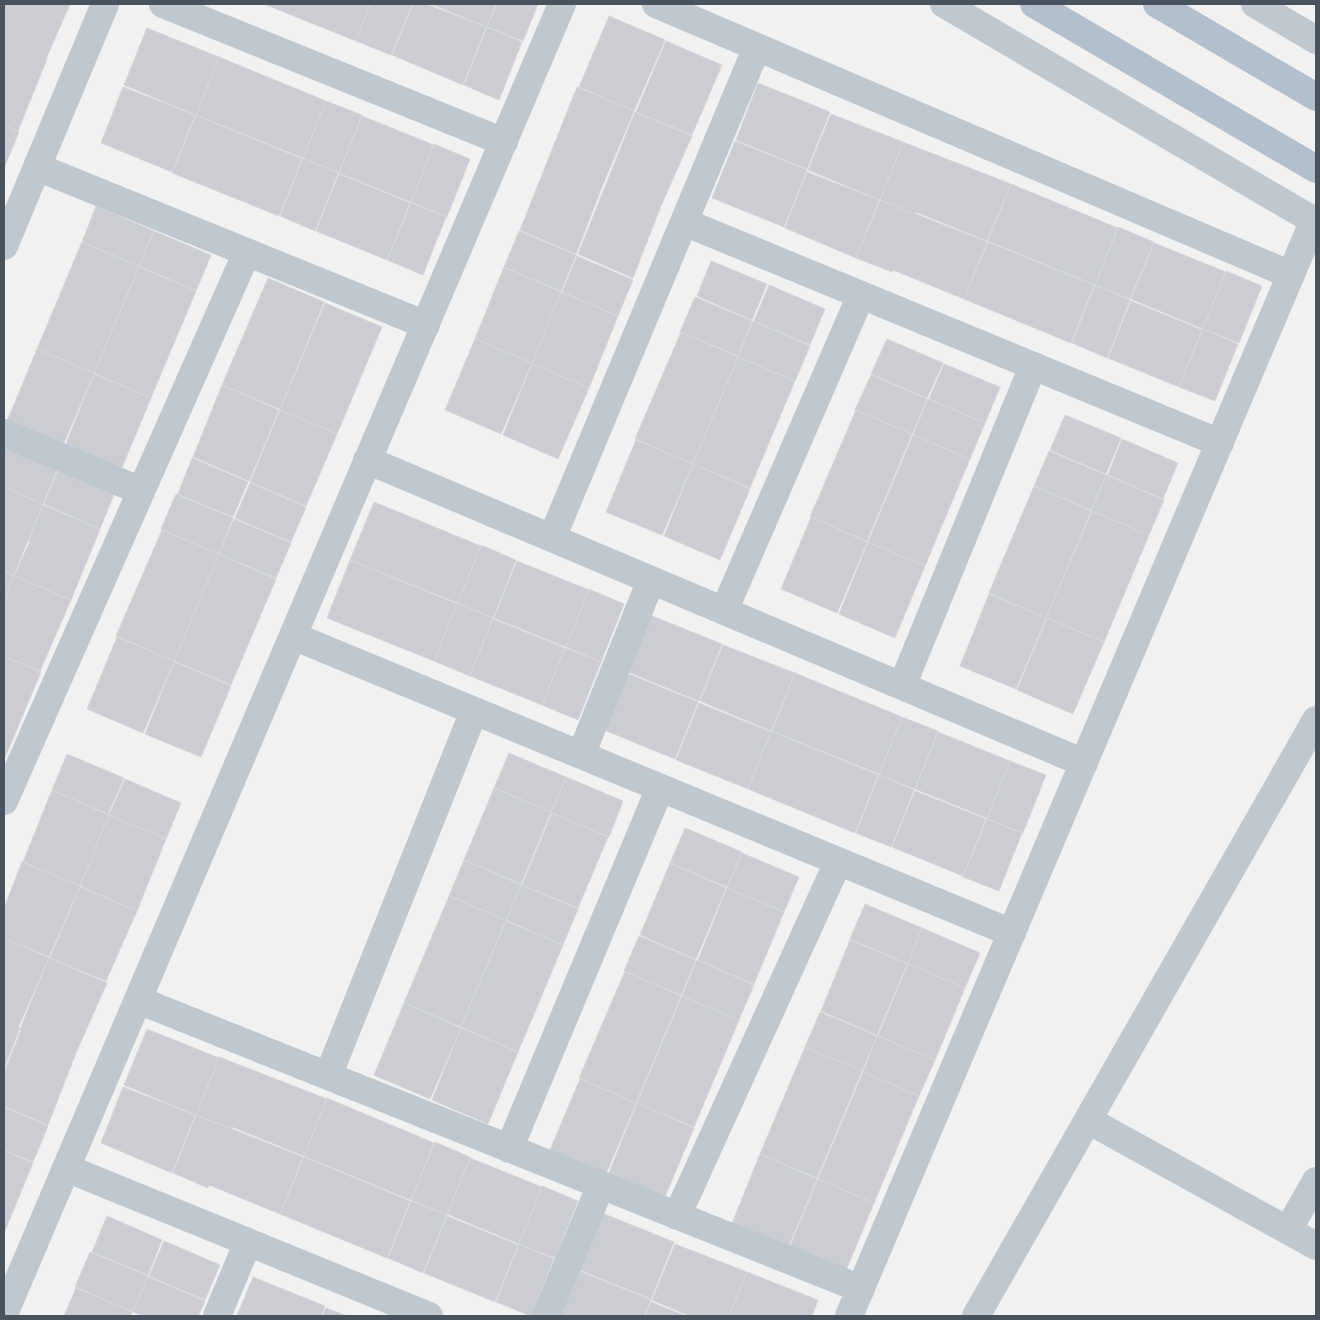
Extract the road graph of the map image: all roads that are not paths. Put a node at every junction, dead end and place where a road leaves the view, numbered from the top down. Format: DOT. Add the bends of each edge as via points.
graph roads {
  1 [pos="105,4"];
  2 [pos="163,4"];
  3 [pos="562,4"];
  4 [pos="656,4"];
  5 [pos="944,4"];
  6 [pos="1034,4"];
  7 [pos="1158,4"];
  8 [pos="1255,4"];
  9 [pos="1316,40"];
  10 [pos="757,47"];
  11 [pos="1316,97"];
  12 [pos="504,142"];
  13 [pos="37,167"];
  14 [pos="1316,169"];
  15 [pos="1315,221"];
  16 [pos="684,222"];
  17 [pos="4,246"];
  18 [pos="248,252"];
  19 [pos="1290,275"];
  20 [pos="861,295"];
  21 [pos="426,324"];
  22 [pos="1033,366"];
  23 [pos="4,433"];
  24 [pos="1220,443"];
  25 [pos="368,460"];
  26 [pos="141,491"];
  27 [pos="552,538"];
  28 [pos="651,580"];
  29 [pos="724,611"];
  30 [pos="293,636"];
  31 [pos="902,686"];
  32 [pos="474,711"];
  33 [pos="1316,720"];
  34 [pos="581,755"];
  35 [pos="1084,763"];
  36 [pos="660,788"];
  37 [pos="4,801"];
  38 [pos="838,862"];
  39 [pos="1012,933"];
  40 [pos="138,1000"];
  41 [pos="328,1076"];
  42 [pos="1088,1120"];
  43 [pos="509,1148"];
  44 [pos="66,1168"];
  45 [pos="1316,1181"];
  46 [pos="601,1185"];
  47 [pos="677,1216"];
  48 [pos="1288,1230"];
  49 [pos="248,1242"];
  50 [pos="1316,1246"];
  51 [pos="861,1289"];
  52 [pos="4,1314"];
  53 [pos="217,1316"];
  54 [pos="429,1316"];
  55 [pos="546,1316"];
  56 [pos="849,1316"];
  57 [pos="976,1316"];
  1 -- 13 [label="street"];
  2 -- 12 [label="street"];
  3 -- 12 [label="street"];
  4 -- 10 [label="street"];
  5 -- 15 [label="street"];
  6 -- 14 [label="main road"];
  7 -- 11 [label="main road"];
  8 -- 9 [label="street"];
  10 -- 16 [label="street"];
  10 -- 19 [label="street"];
  12 -- 21 [label="street"];
  13 -- 17 [label="street"];
  13 -- 18 [label="street"];
  15 -- 19 [label="street"];
  16 -- 20 [label="street"];
  16 -- 27 [label="street"];
  18 -- 21 [label="street"];
  18 -- 26 [label="street"];
  19 -- 24 [label="street"];
  20 -- 22 [label="street"];
  20 -- 29 [label="street"];
  21 -- 25 [label="street"];
  22 -- 24 [label="street"];
  22 -- 31 [label="street"];
  23 -- 26 [label="street"];
  24 -- 35 [label="street"];
  25 -- 27 [label="street"];
  25 -- 30 [label="street"];
  26 -- 37 [label="street"];
  27 -- 28 [label="street"];
  28 -- 29 [label="street"];
  28 -- 34 [label="street"];
  29 -- 31 [label="street"];
  30 -- 32 [label="street"];
  30 -- 40 [label="street"];
  31 -- 35 [label="street"];
  32 -- 34 [label="street"];
  32 -- 41 [label="street"];
  33 -- 42 [label="street"];
  34 -- 36 [label="street"];
  35 -- 39 [label="street"];
  36 -- 38 [label="street"];
  36 -- 43 [label="street"];
  38 -- 39 [label="street"];
  38 -- 47 [label="street"];
  39 -- 51 [label="street"];
  40 -- 41 [label="street"];
  40 -- 44 [label="street"];
  41 -- 43 [label="street"];
  42 -- 48 [label="street"];
  42 -- 57 [label="street"];
  43 -- 46 [label="street"];
  44 -- 49 [label="street"];
  44 -- 52 [label="street"];
  45 -- 48 [label="street"];
  46 -- 47 [label="street"];
  46 -- 55 [label="street"];
  47 -- 51 [label="street"];
  48 -- 50 [label="street"];
  49 -- 53 [label="street"];
  49 -- 54 [label="street"];
  51 -- 56 [label="street"];
}
